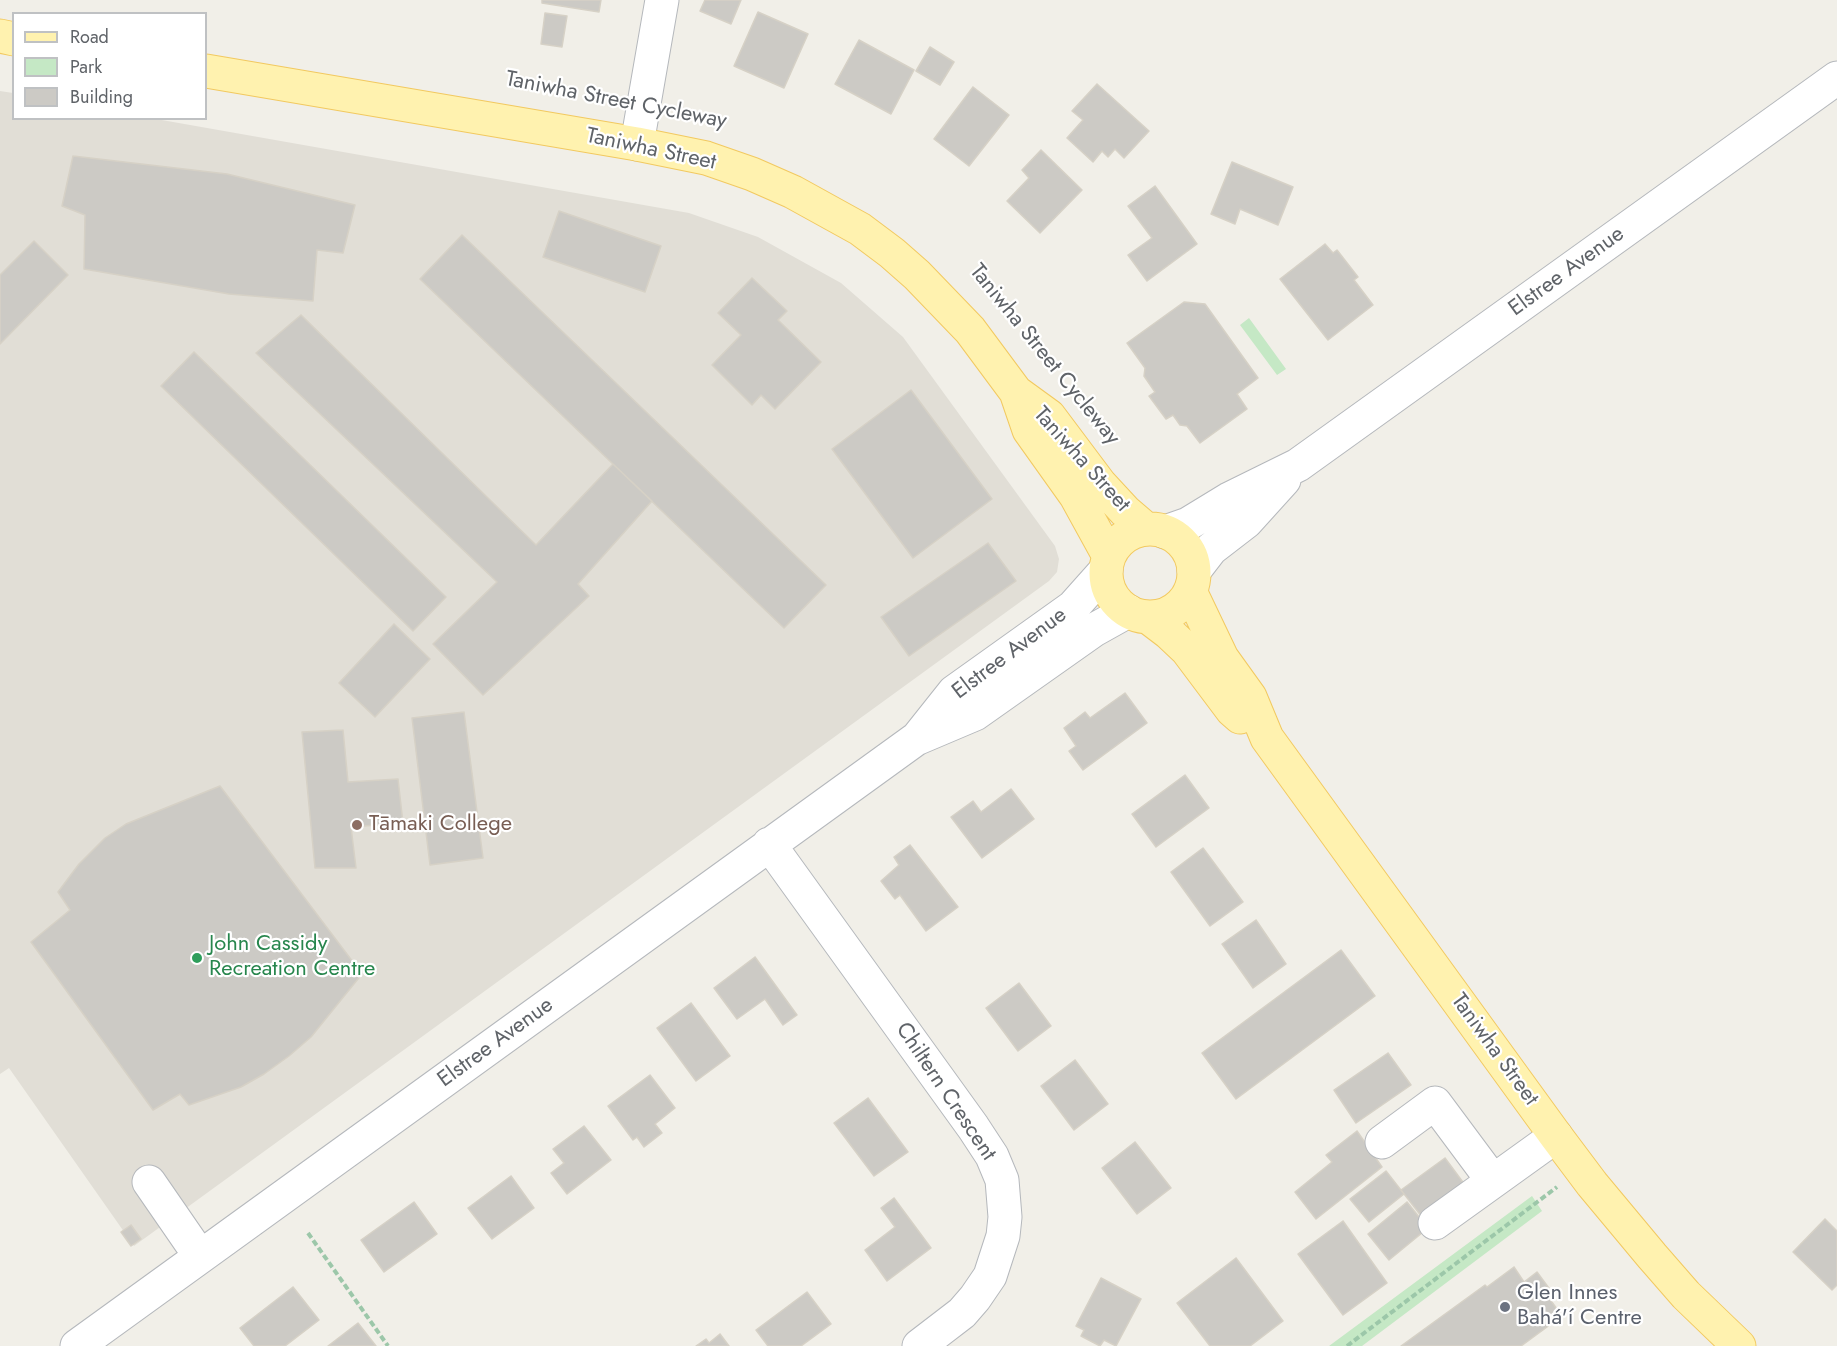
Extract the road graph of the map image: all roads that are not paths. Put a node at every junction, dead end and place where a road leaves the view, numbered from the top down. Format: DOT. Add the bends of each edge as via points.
graph roads {
  1 [pos="662,0"];
  2 [pos="207,71"];
  3 [pos="1837,78"];
  4 [pos="637,144"];
  5 [pos="1016,392"];
  6 [pos="1298,465"];
  7 [pos="1156,531"];
  8 [pos="1108,563"];
  9 [pos="1192,581"];
  10 [pos="1138,614"];
  11 [pos="1267,738"];
  12 [pos="916,739"];
  13 [pos="769,844"];
  14 [pos="1556,1136"];
  15 [pos="1382,1142"];
  16 [pos="1492,1181"];
  17 [pos="149,1182"];
  18 [pos="1435,1223"];
  19 [pos="200,1256"];
  20 [pos="77,1346"];
  21 [pos="919,1346"];
  22 [pos="1739,1346"];
  1 -- 4 [label="street"];
  2 -- 4 [label="main road, Taniwha Street"];
  3 -- 6 [label="street, Elstree Avenue"];
  4 -- 5 [label="main road, Taniwha Street" via="706,158 752,174 802,196 860,230 892,253 944,301"];
  5 -- 7 [label="main road, Taniwha Street" via="1048,416 1125,511"];
  5 -- 8 [label="main road, Taniwha Street" via="1029,430 1076,496"];
  6 -- 7 [label="street, Elstree Avenue" via="1197,519"];
  6 -- 9 [label="street, Elstree Avenue" via="1246,522 1211,549"];
  7 -- 8 [label="main road" via="1134,532 1124,537"];
  7 -- 9 [label="main road" via="1176,538 1185,547 1191,559"];
  8 -- 10 [label="main road" via="1106,582 1111,594 1118,603"];
  8 -- 12 [label="street, Elstree Avenue" via="1088,591 1065,612 954,692"];
  9 -- 10 [label="main road" via="1183,602 1173,611 1161,616"];
  9 -- 11 [label="main road, Taniwha Street" via="1222,658 1250,697"];
  10 -- 11 [label="main road, Taniwha Street" via="1169,633 1187,650 1232,710"];
  10 -- 12 [label="street, Elstree Avenue" via="1094,630 975,714"];
  11 -- 14 [label="main road, Taniwha Street"];
  12 -- 13 [label="street, Elstree Avenue"];
  13 -- 19 [label="street, Elstree Avenue"];
  13 -- 21 [label="street, Chiltern Crescent" via="973,1127 1002,1180 1003,1236 990,1276 962,1313"];
  14 -- 16 [label="street"];
  14 -- 22 [label="main road, Taniwha Street" via="1678,1286"];
  15 -- 16 [label="street" via="1435,1103"];
  16 -- 18 [label="street"];
  17 -- 19 [label="street"];
  19 -- 20 [label="street, Elstree Avenue"];
}
